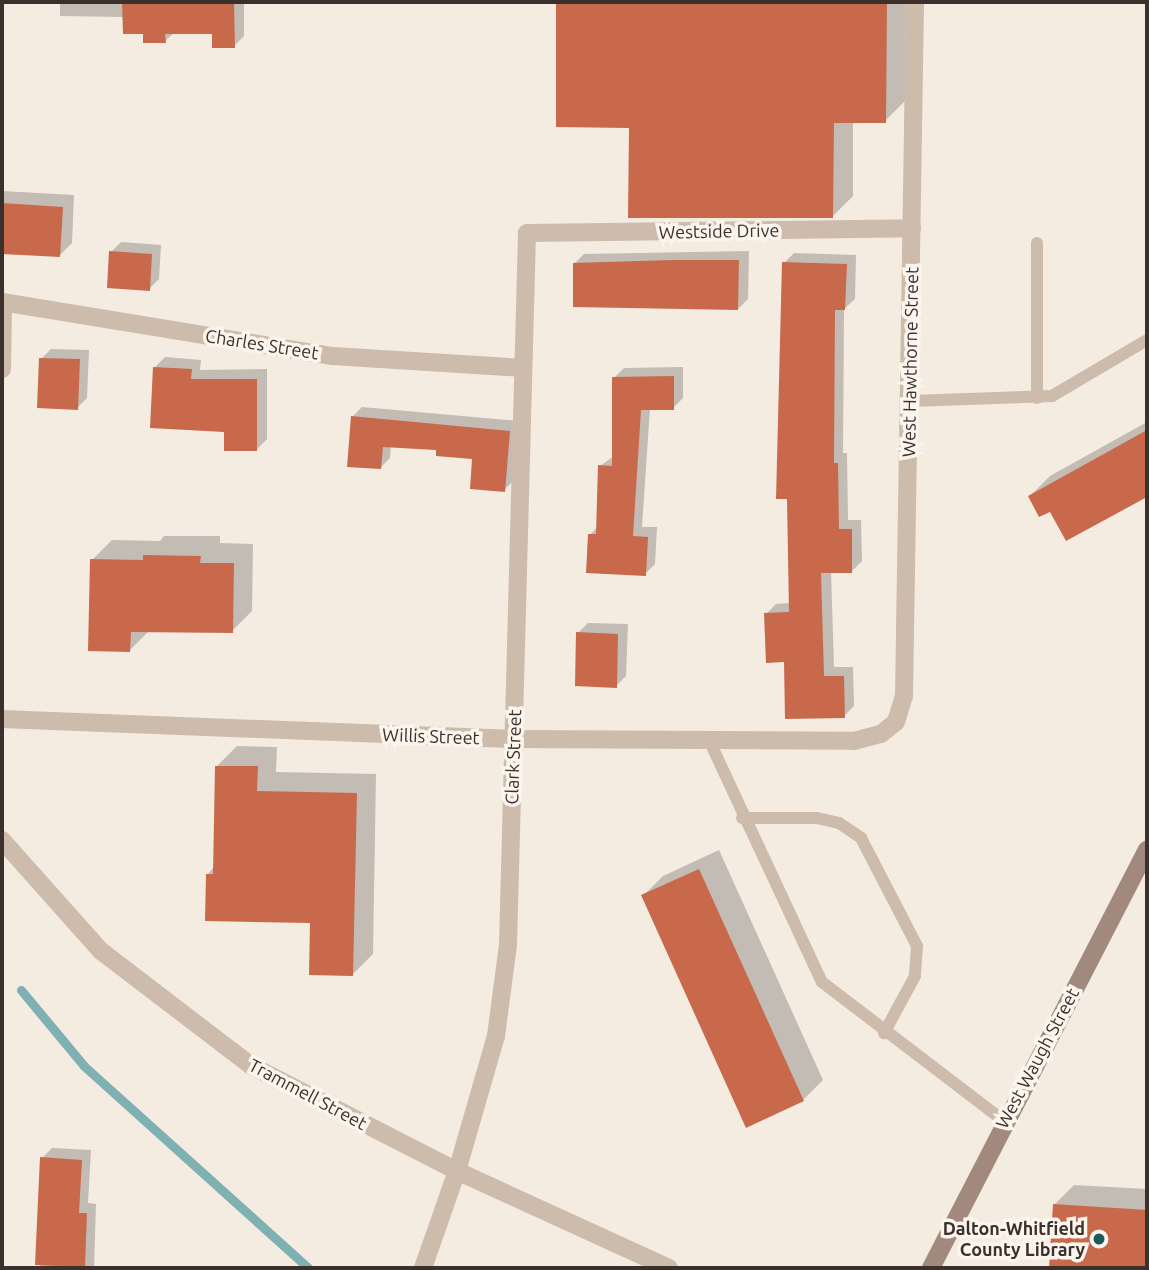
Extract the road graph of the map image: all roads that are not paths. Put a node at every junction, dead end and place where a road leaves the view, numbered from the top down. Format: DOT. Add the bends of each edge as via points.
graph roads {
  1 [pos="915,2"];
  2 [pos="912,228"];
  3 [pos="527,233"];
  4 [pos="1037,243"];
  5 [pos="2,302"];
  6 [pos="1147,340"];
  7 [pos="2,369"];
  8 [pos="523,369"];
  9 [pos="1037,398"];
  10 [pos="910,401"];
  11 [pos="2,719"];
  12 [pos="896,722"];
  13 [pos="514,739"];
  14 [pos="709,740"];
  15 [pos="743,818"];
  16 [pos="2,840"];
  17 [pos="1147,850"];
  18 [pos="884,1033"];
  19 [pos="1004,1121"];
  20 [pos="457,1171"];
  21 [pos="423,1268"];
  22 [pos="669,1268"];
  23 [pos="931,1268"];
  1 -- 2 [label="street, West Hawthorne Street"];
  2 -- 3 [label="street, Westside Drive"];
  2 -- 10 [label="street, West Hawthorne Street"];
  3 -- 8 [label="street, Clark Street"];
  4 -- 9 [label="lane"];
  5 -- 7 [label="street"];
  5 -- 8 [label="street, Charles Street" via="333,356"];
  6 -- 9 [label="lane" via="1052,396"];
  8 -- 13 [label="street, Clark Street"];
  9 -- 10 [label="lane"];
  10 -- 12 [label="street, West Hawthorne Street" via="904,696"];
  11 -- 13 [label="street, Willis Street"];
  12 -- 14 [label="street, Willis Street" via="881,734 854,741"];
  13 -- 14 [label="street, Willis Street"];
  13 -- 20 [label="street, Clark Street" via="508,945 496,1036"];
  14 -- 15 [label="lane"];
  15 -- 18 [label="lane" via="822,982"];
  15 -- 18 [label="lane" via="817,818 839,823 861,838 917,946 915,976"];
  16 -- 20 [label="street, Trammell Street" via="101,951 250,1066"];
  17 -- 19 [label="street, West Waugh Street"];
  18 -- 19 [label="lane"];
  19 -- 23 [label="street, West Waugh Street"];
  20 -- 21 [label="street, Clark Street"];
  20 -- 22 [label="street, Trammell Street"];
}
